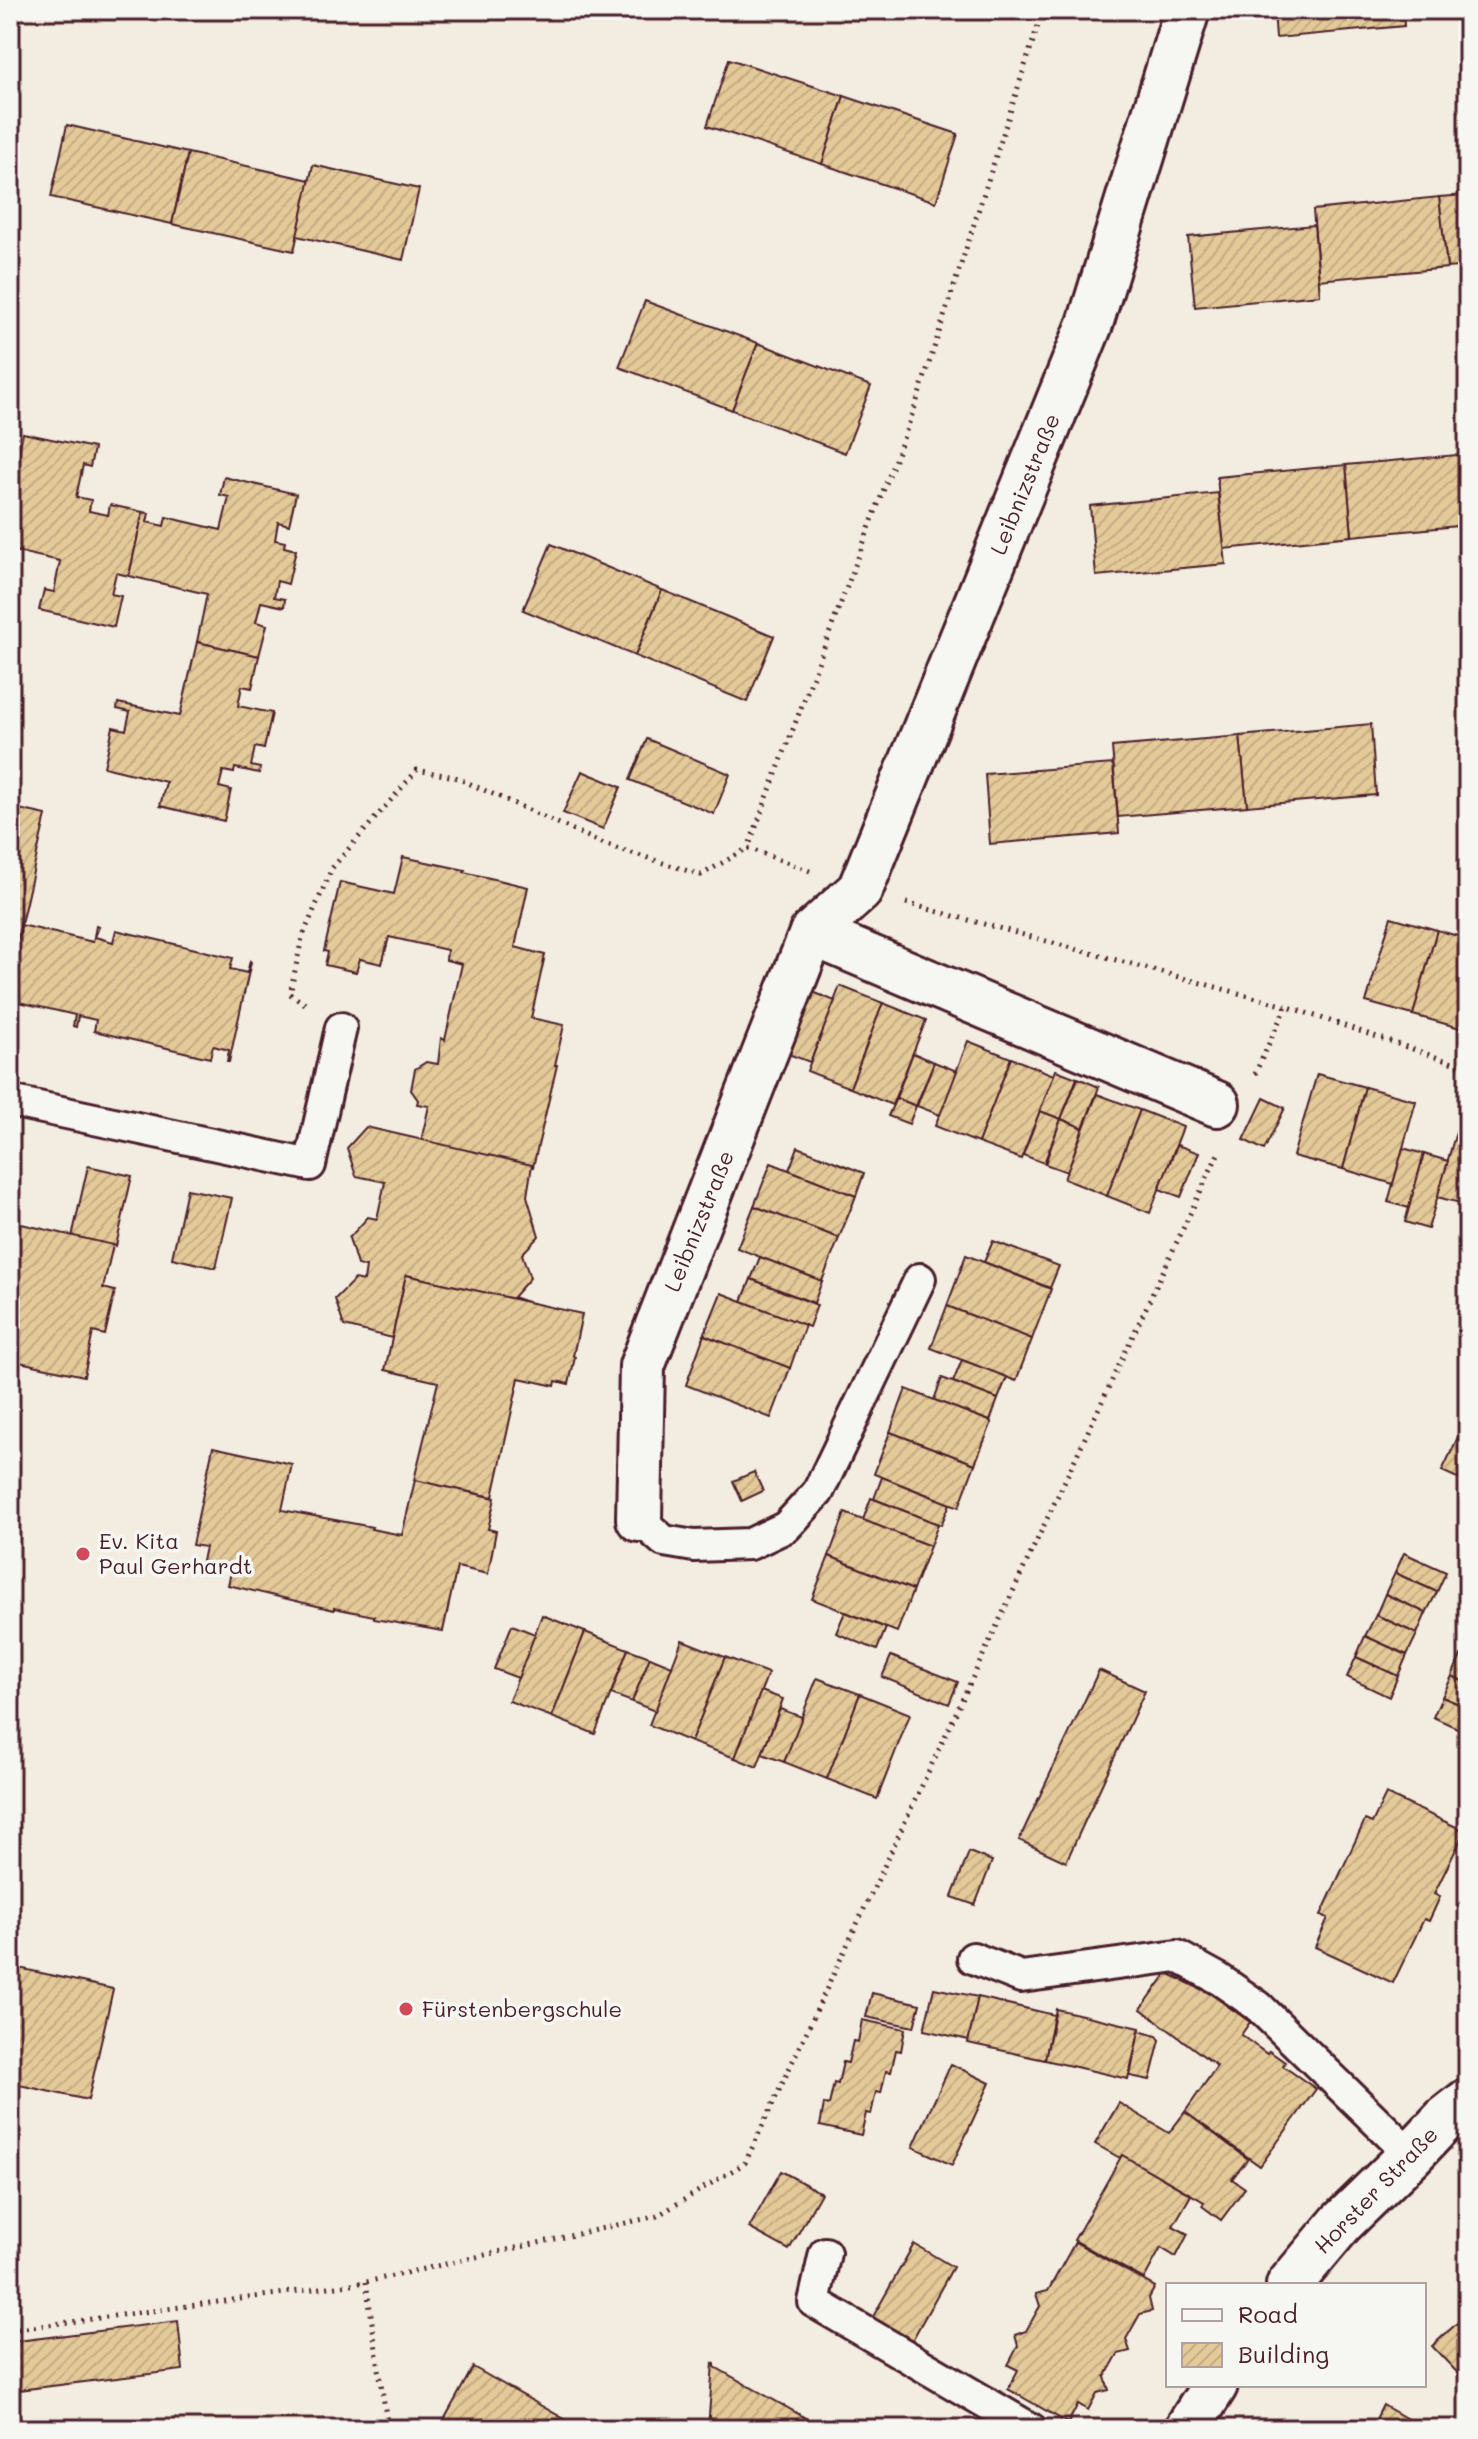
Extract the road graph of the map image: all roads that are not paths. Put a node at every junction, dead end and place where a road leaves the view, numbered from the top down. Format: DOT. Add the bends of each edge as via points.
graph roads {
  1 [pos="1187,10"];
  2 [pos="812,933"];
  3 [pos="341,1028"];
  4 [pos="10,1101"];
  5 [pos="1231,1109"];
  6 [pos="920,1279"];
  7 [pos="639,1519"];
  8 [pos="973,1958"];
  9 [pos="1468,2101"];
  10 [pos="1411,2155"];
  11 [pos="825,2253"];
  12 [pos="1291,2283"];
  13 [pos="1214,2387"];
  14 [pos="1031,2429"];
  15 [pos="1187,2429"];
  1 -- 2 [label="street, Leibnizstraße" via="1090,324 860,890"];
  2 -- 5 [label="street"];
  2 -- 7 [label="street, Leibnizstraße" via="642,1366"];
  3 -- 4 [label="lane" via="310,1165"];
  6 -- 7 [label="lane" via="818,1492 786,1527 750,1544 694,1546 664,1541"];
  8 -- 10 [label="lane" via="1021,1977 1177,1956 1258,2006"];
  9 -- 10 [label="street, Horster Straße"];
  10 -- 12 [label="street, Horster Straße" via="1341,2223"];
  11 -- 14 [label="lane" via="814,2302"];
  13 -- 15 [label="street"];
}
